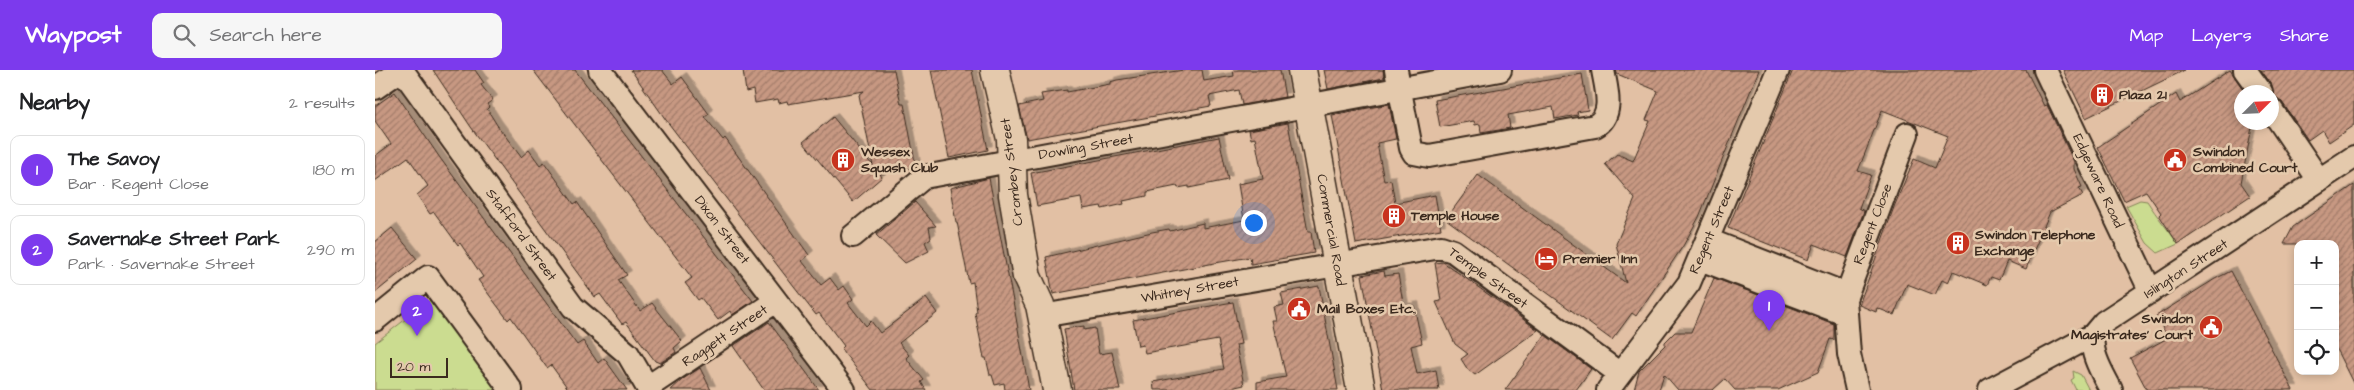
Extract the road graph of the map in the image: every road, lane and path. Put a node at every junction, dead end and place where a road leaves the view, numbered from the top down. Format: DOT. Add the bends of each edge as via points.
graph roads {
  1 [pos="401,70"];
  2 [pos="600,70"];
  3 [pos="995,70"];
  4 [pos="1301,70"];
  5 [pos="1500,70"];
  6 [pos="1603,70"];
  7 [pos="1778,70"];
  8 [pos="2045,70"];
  9 [pos="2245,70"];
  10 [pos="1398,80"];
  11 [pos="2256,85"];
  12 [pos="375,88"];
  13 [pos="1309,107"];
  14 [pos="2279,121"];
  15 [pos="1907,134"];
  16 [pos="2354,157"];
  17 [pos="1013,160"];
  18 [pos="2319,180"];
  19 [pos="853,236"];
  20 [pos="1704,249"];
  21 [pos="1338,264"];
  22 [pos="2151,292"];
  23 [pos="776,301"];
  24 [pos="1846,304"];
  25 [pos="1042,316"];
  26 [pos="375,320"];
  27 [pos="2093,335"];
  28 [pos="1614,382"];
  29 [pos="648,389"];
  30 [pos="511,390"];
  31 [pos="845,390"];
  32 [pos="1057,390"];
  33 [pos="1361,390"];
  34 [pos="1857,390"];
  35 [pos="1990,390"];
  36 [pos="2111,390"];
  1 -- 12 [label="street"];
  1 -- 29 [label="street, Stafford Street" via="573,307 628,354"];
  2 -- 23 [label="street, Dixon Street"];
  3 -- 17 [label="street, Crombey Street"];
  4 -- 13 [label="street, Commercial Road"];
  5 -- 10 [label="street, Dowling Street"];
  6 -- 10 [label="street" via="1608,107 1604,118 1595,126 1429,156 1414,153 1411,148"];
  7 -- 20 [label="street, Regent Street"];
  8 -- 22 [label="street, Edgeware Road"];
  9 -- 11 [label="street"];
  10 -- 13 [label="street, Dowling Street"];
  13 -- 17 [label="street, Dowling Street"];
  13 -- 21 [label="street, Commercial Road"];
  14 -- 18 [label="street"];
  15 -- 24 [label="street, Regent Close"];
  16 -- 18 [label="street, Islington Street"];
  17 -- 19 [label="street, Dowling Street" via="924,177"];
  17 -- 25 [label="street, Crombey Street" via="1013,195 1027,277"];
  18 -- 22 [label="street, Islington Street"];
  20 -- 24 [label="street"];
  20 -- 28 [label="street, Regent Street" via="1682,293"];
  21 -- 25 [label="street, Whitney Street"];
  21 -- 28 [label="street, Temple Street" via="1441,247 1453,251"];
  21 -- 33 [label="street, Commercial Road"];
  22 -- 27 [label="street, Islington Street" via="2104,322"];
  23 -- 29 [label="street, Raggett Street"];
  23 -- 31 [label="street, Dixon Street"];
  24 -- 34 [label="street, Regent Close" via="1850,359"];
  25 -- 32 [label="street, Crombey Street"];
  26 -- 30 [label="street" via="428,277"];
  27 -- 35 [label="street, Islington Street"];
  27 -- 36 [label="street" via="2096,357"];
}
